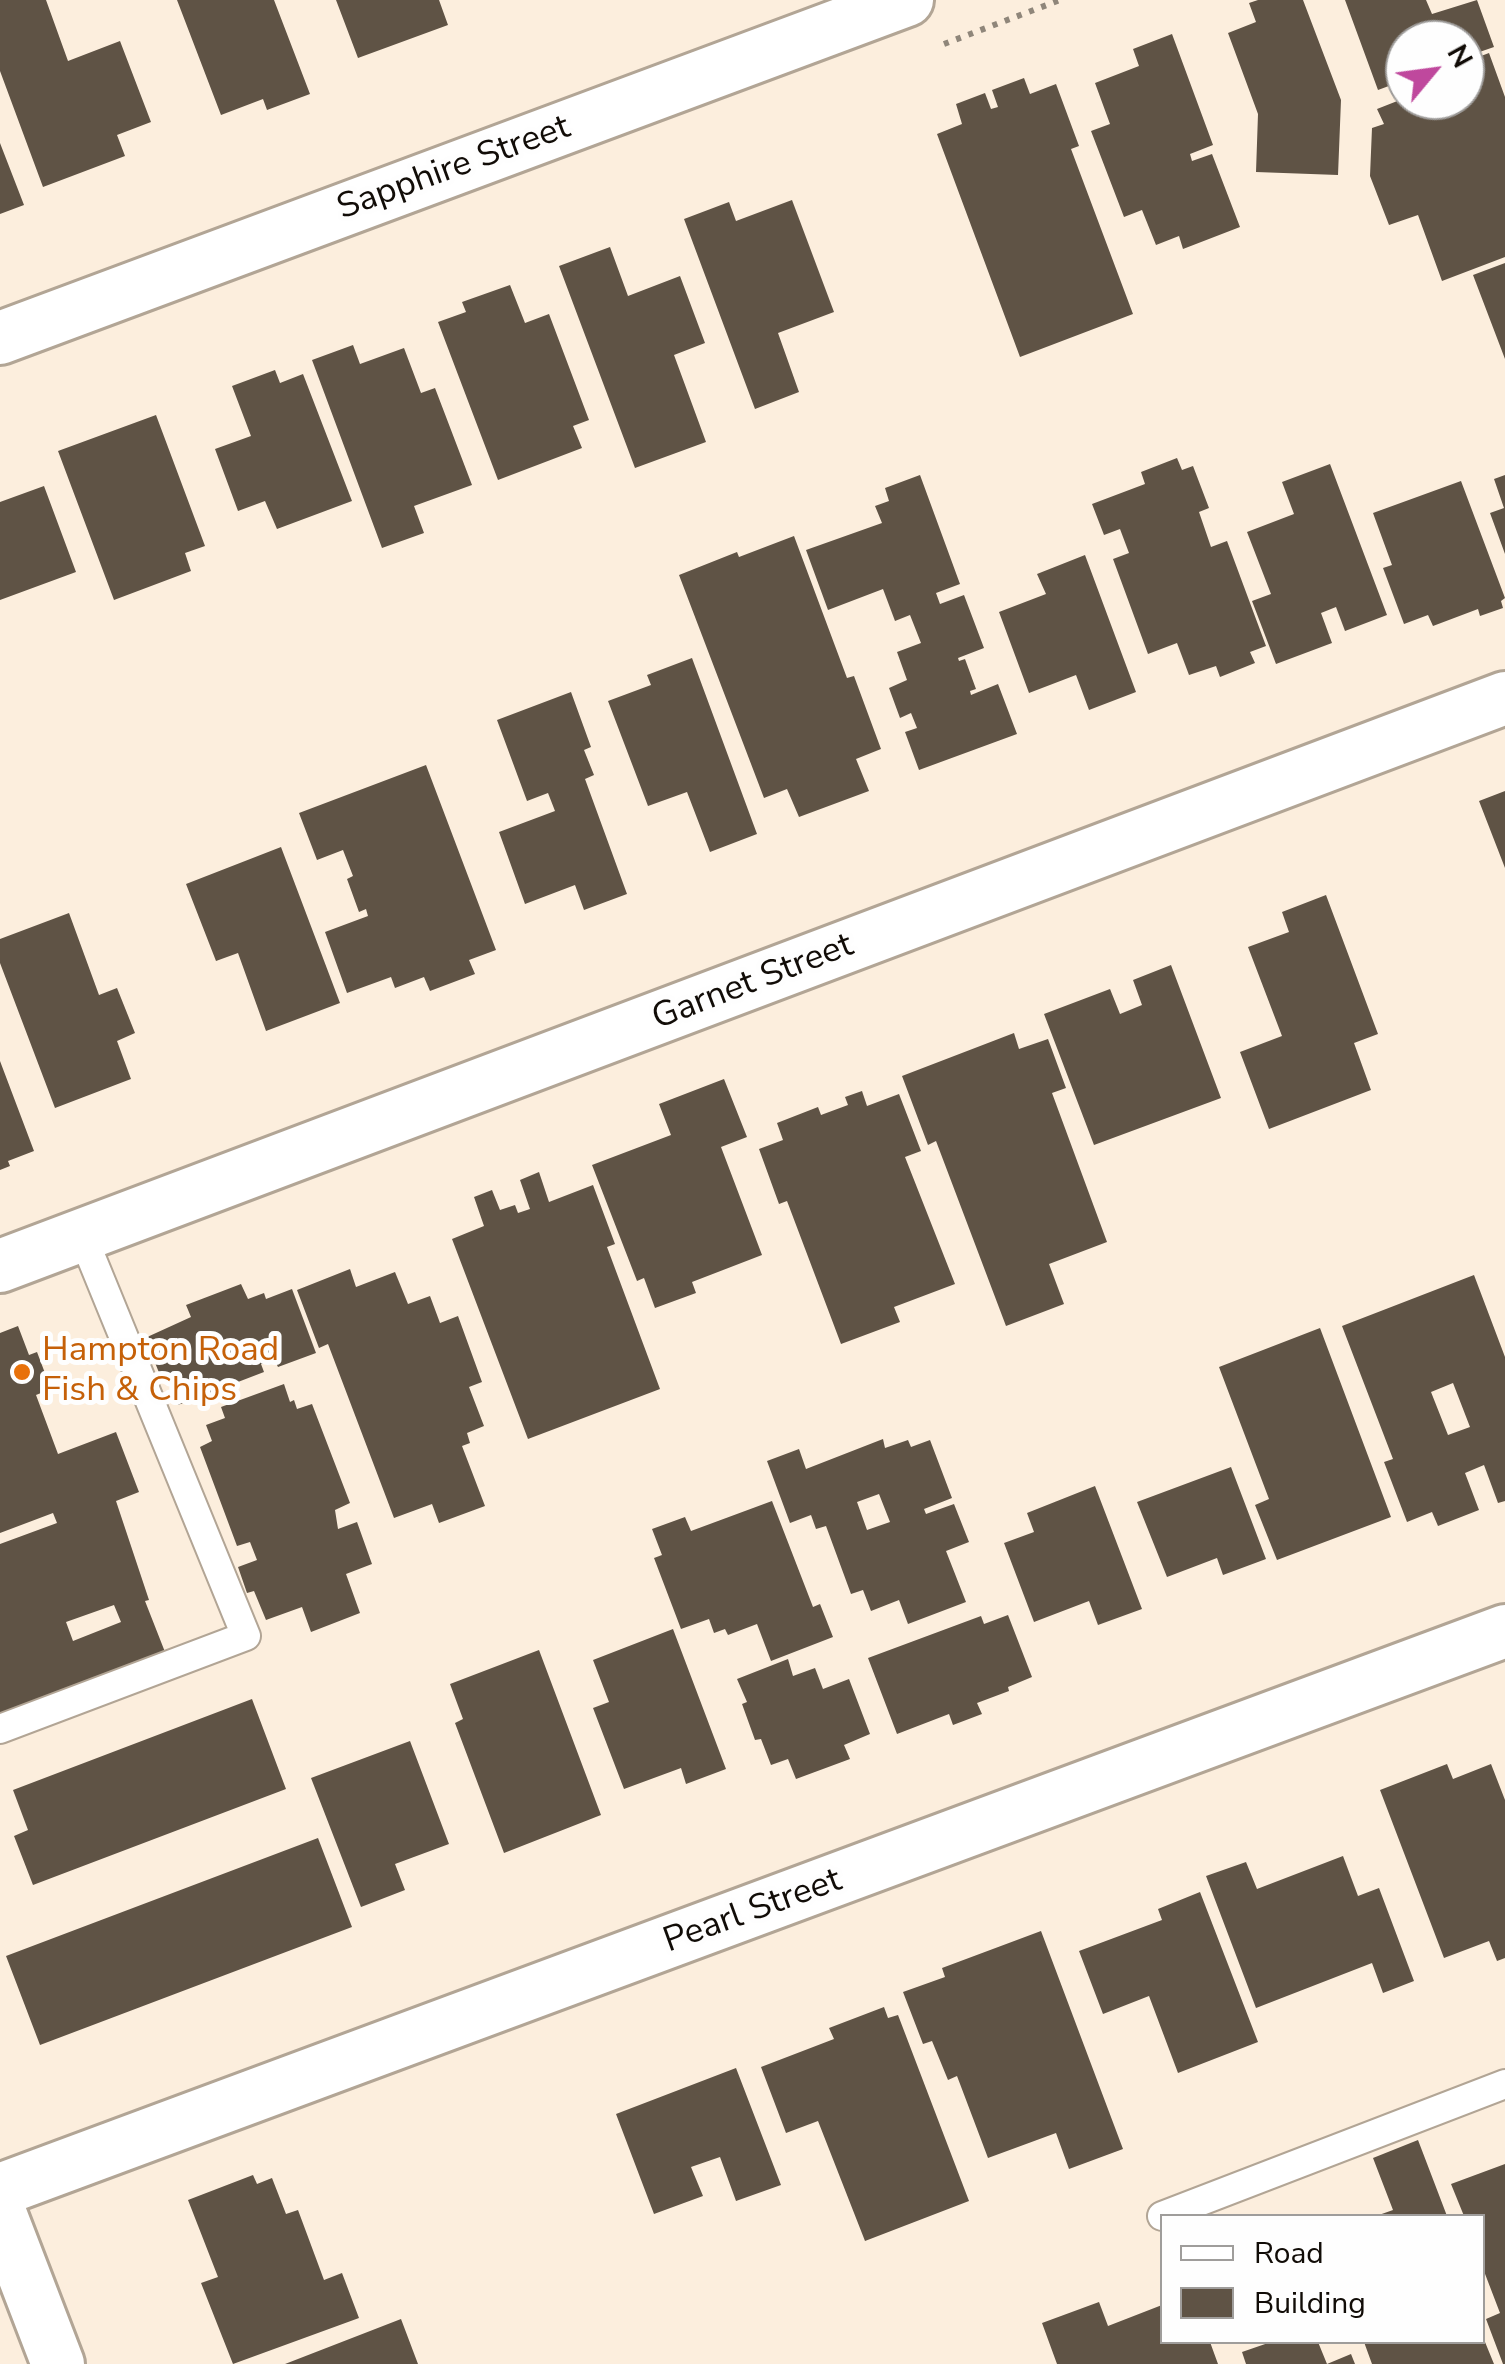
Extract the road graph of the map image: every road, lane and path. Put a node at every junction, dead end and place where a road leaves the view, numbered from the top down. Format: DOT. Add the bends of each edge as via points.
graph roads {
  1 [pos="907,0"];
  2 [pos="0,338"];
  3 [pos="1505,698"];
  4 [pos="82,1235"];
  5 [pos="0,1266"];
  6 [pos="1505,1632"];
  7 [pos="0,1729"];
  8 [pos="1505,2084"];
  9 [pos="0,2190"];
  10 [pos="0,2213"];
  11 [pos="1167,2214"];
  12 [pos="58,2364"];
  1 -- 2 [label="street, Sapphire Street"];
  3 -- 4 [label="street, Garnet Street"];
  4 -- 5 [label="street, Garnet Street"];
  4 -- 7 [label="lane" via="246,1636"];
  6 -- 9 [label="street, Pearl Street"];
  8 -- 11 [label="lane"];
  10 -- 12 [label="street"];
}
